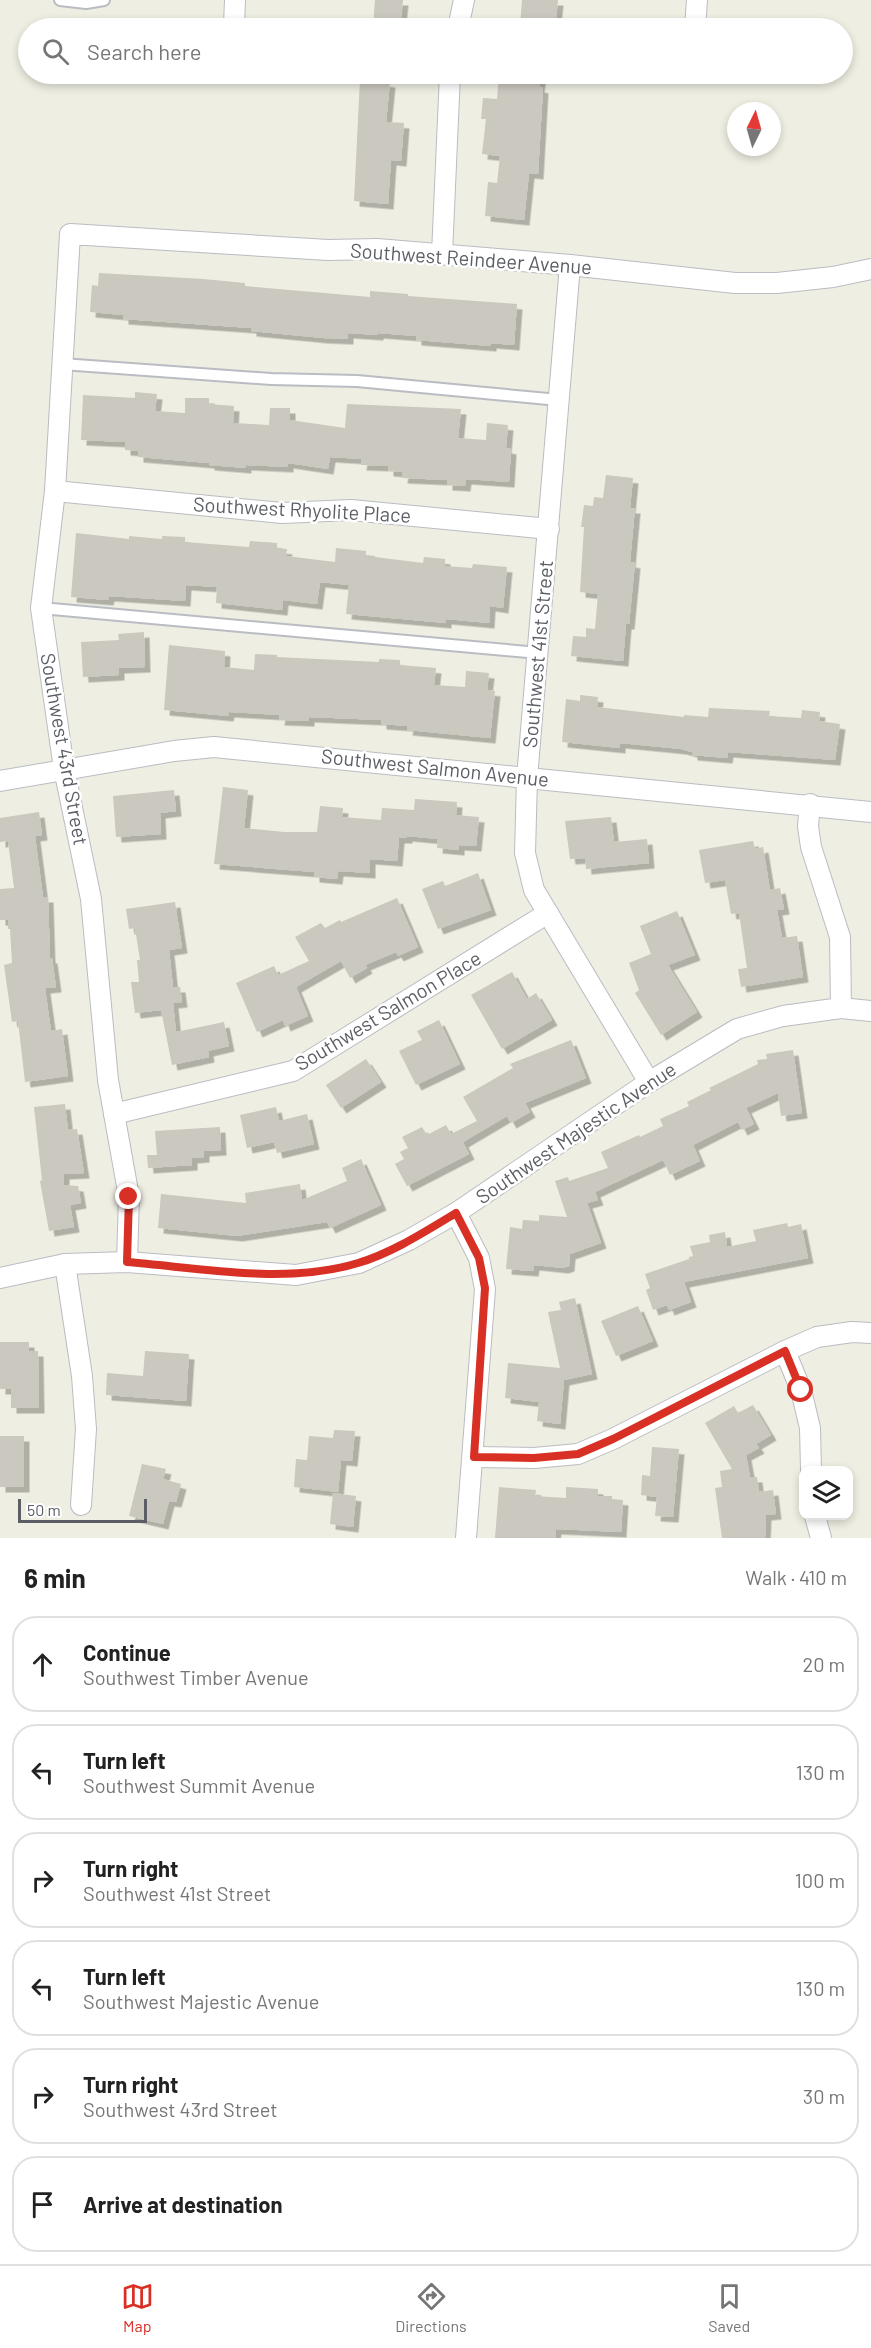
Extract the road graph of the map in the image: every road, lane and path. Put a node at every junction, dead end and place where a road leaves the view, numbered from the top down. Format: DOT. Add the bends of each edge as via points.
graph roads {
  1 [pos="60,0"];
  2 [pos="104,0"];
  3 [pos="235,0"];
  4 [pos="464,0"];
  5 [pos="697,0"];
  6 [pos="234,18"];
  7 [pos="460,18"];
  8 [pos="696,18"];
  9 [pos="450,84"];
  10 [pos="70,234"];
  11 [pos="442,254"];
  12 [pos="570,265"];
  13 [pos="871,269"];
  14 [pos="62,364"];
  15 [pos="559,400"];
  16 [pos="55,491"];
  17 [pos="549,529"];
  18 [pos="41,608"];
  19 [pos="539,654"];
  20 [pos="64,769"];
  21 [pos="527,778"];
  22 [pos="0,781"];
  23 [pos="810,804"];
  24 [pos="871,812"];
  25 [pos="548,912"];
  26 [pos="841,1008"];
  27 [pos="871,1011"];
  28 [pos="649,1082"];
  29 [pos="114,1114"];
  30 [pos="456,1213"];
  31 [pos="127,1262"];
  32 [pos="65,1264"];
  33 [pos="0,1278"];
  34 [pos="871,1333"];
  35 [pos="785,1351"];
  36 [pos="474,1457"];
  37 [pos="811,1466"];
  38 [pos="81,1505"];
  39 [pos="816,1520"];
  40 [pos="466,1538"];
  41 [pos="821,1538"];
  1 -- 2 [label="lane"];
  3 -- 6 [label="street"];
  4 -- 7 [label="street"];
  5 -- 8 [label="street"];
  9 -- 11 [label="street"];
  10 -- 11 [label="street, Southwest Reindeer Avenue"];
  10 -- 14 [label="street, Southwest 43rd Street"];
  11 -- 12 [label="street, Southwest Reindeer Avenue"];
  12 -- 13 [label="street, Southwest Reindeer Avenue" via="777,283"];
  12 -- 15 [label="street, Southwest 41st Street"];
  14 -- 15 [label="lane" via="357,381"];
  14 -- 16 [label="street, Southwest 43rd Street"];
  15 -- 17 [label="street, Southwest 41st Street"];
  16 -- 17 [label="street, Southwest Rhyolite Place" via="282,513 351,510"];
  16 -- 18 [label="street, Southwest 43rd Street"];
  17 -- 19 [label="street, Southwest 41st Street"];
  18 -- 19 [label="lane"];
  18 -- 20 [label="street, Southwest 43rd Street"];
  19 -- 21 [label="street, Southwest 41st Street"];
  20 -- 21 [label="street, Southwest Salmon Avenue" via="214,747"];
  20 -- 22 [label="street, Southwest Salmon Avenue"];
  20 -- 29 [label="street, Southwest 43rd Street" via="91,899"];
  21 -- 23 [label="street, Southwest Salmon Avenue"];
  21 -- 25 [label="street, Southwest 41st Street" via="525,853 534,890"];
  23 -- 24 [label="street, Southwest Salmon Avenue"];
  23 -- 26 [label="street" via="811,847 840,937"];
  25 -- 28 [label="street, Southwest 41st Street"];
  25 -- 29 [label="street, Southwest Salmon Place" via="293,1071"];
  26 -- 27 [label="street, Southwest Majestic Avenue"];
  26 -- 28 [label="street, Southwest Majestic Avenue" via="783,1016 737,1029"];
  28 -- 30 [label="street, Southwest Majestic Avenue"];
  29 -- 31 [label="street, Southwest 43rd Street" via="129,1197"];
  30 -- 31 [label="street, Southwest Majestic Avenue" via="359,1263 296,1275"];
  30 -- 36 [label="street" via="479,1258 485,1288"];
  31 -- 32 [label="street, Southwest Majestic Avenue"];
  32 -- 33 [label="street, Southwest Majestic Avenue"];
  32 -- 38 [label="street" via="86,1429"];
  34 -- 35 [label="street" via="817,1337"];
  35 -- 36 [label="street" via="578,1454"];
  35 -- 37 [label="street" via="801,1390 810,1428"];
  36 -- 40 [label="street"];
  39 -- 41 [label="street"];
}
